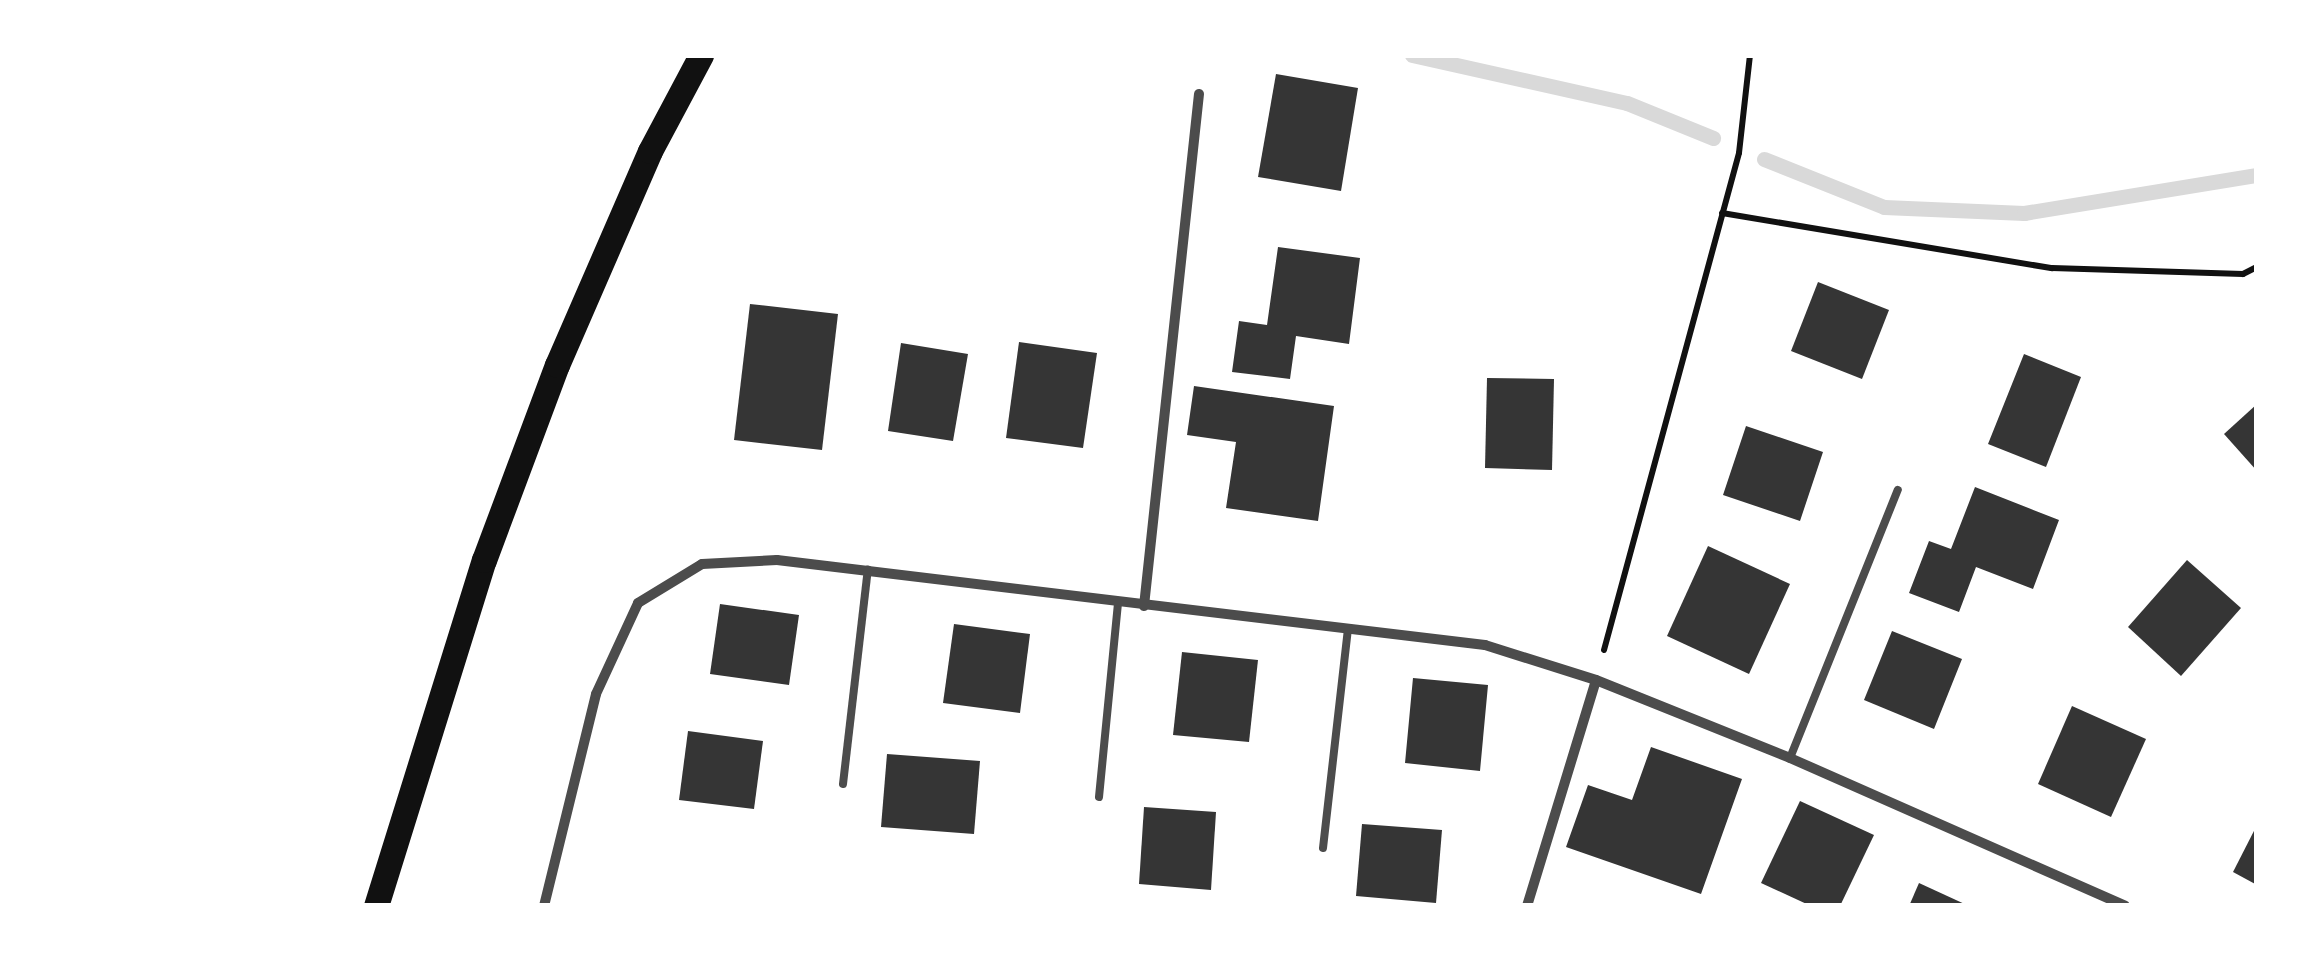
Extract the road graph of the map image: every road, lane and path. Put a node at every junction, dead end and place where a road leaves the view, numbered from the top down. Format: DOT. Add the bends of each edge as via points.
graph roads {
  1 [pos="700,55"];
  2 [pos="1750,55"];
  3 [pos="1199,94"];
  4 [pos="1722,213"];
  5 [pos="2257,267"];
  6 [pos="1898,490"];
  7 [pos="868,569"];
  8 [pos="1118,604"];
  9 [pos="1144,606"];
  10 [pos="1348,628"];
  11 [pos="1596,680"];
  12 [pos="1790,758"];
  13 [pos="844,784"];
  14 [pos="1099,798"];
  15 [pos="1323,848"];
  16 [pos="376,906"];
  17 [pos="544,906"];
  18 [pos="1527,906"];
  19 [pos="2125,906"];
  1 -- 16 [label="main road" via="650,152 558,365 484,560"];
  2 -- 4 [label="path" via="1738,153"];
  3 -- 9 [label="street"];
  4 -- 5 [label="path" via="2052,268 2243,274"];
  4 -- 11 [label="path"];
  6 -- 12 [label="lane"];
  7 -- 8 [label="street"];
  7 -- 13 [label="lane"];
  7 -- 17 [label="street" via="776,560 702,564 638,603 596,694"];
  8 -- 9 [label="street"];
  8 -- 14 [label="lane"];
  9 -- 10 [label="street"];
  10 -- 11 [label="street" via="1485,645"];
  10 -- 15 [label="lane"];
  11 -- 12 [label="street"];
  11 -- 18 [label="street"];
  12 -- 19 [label="street"];
}
